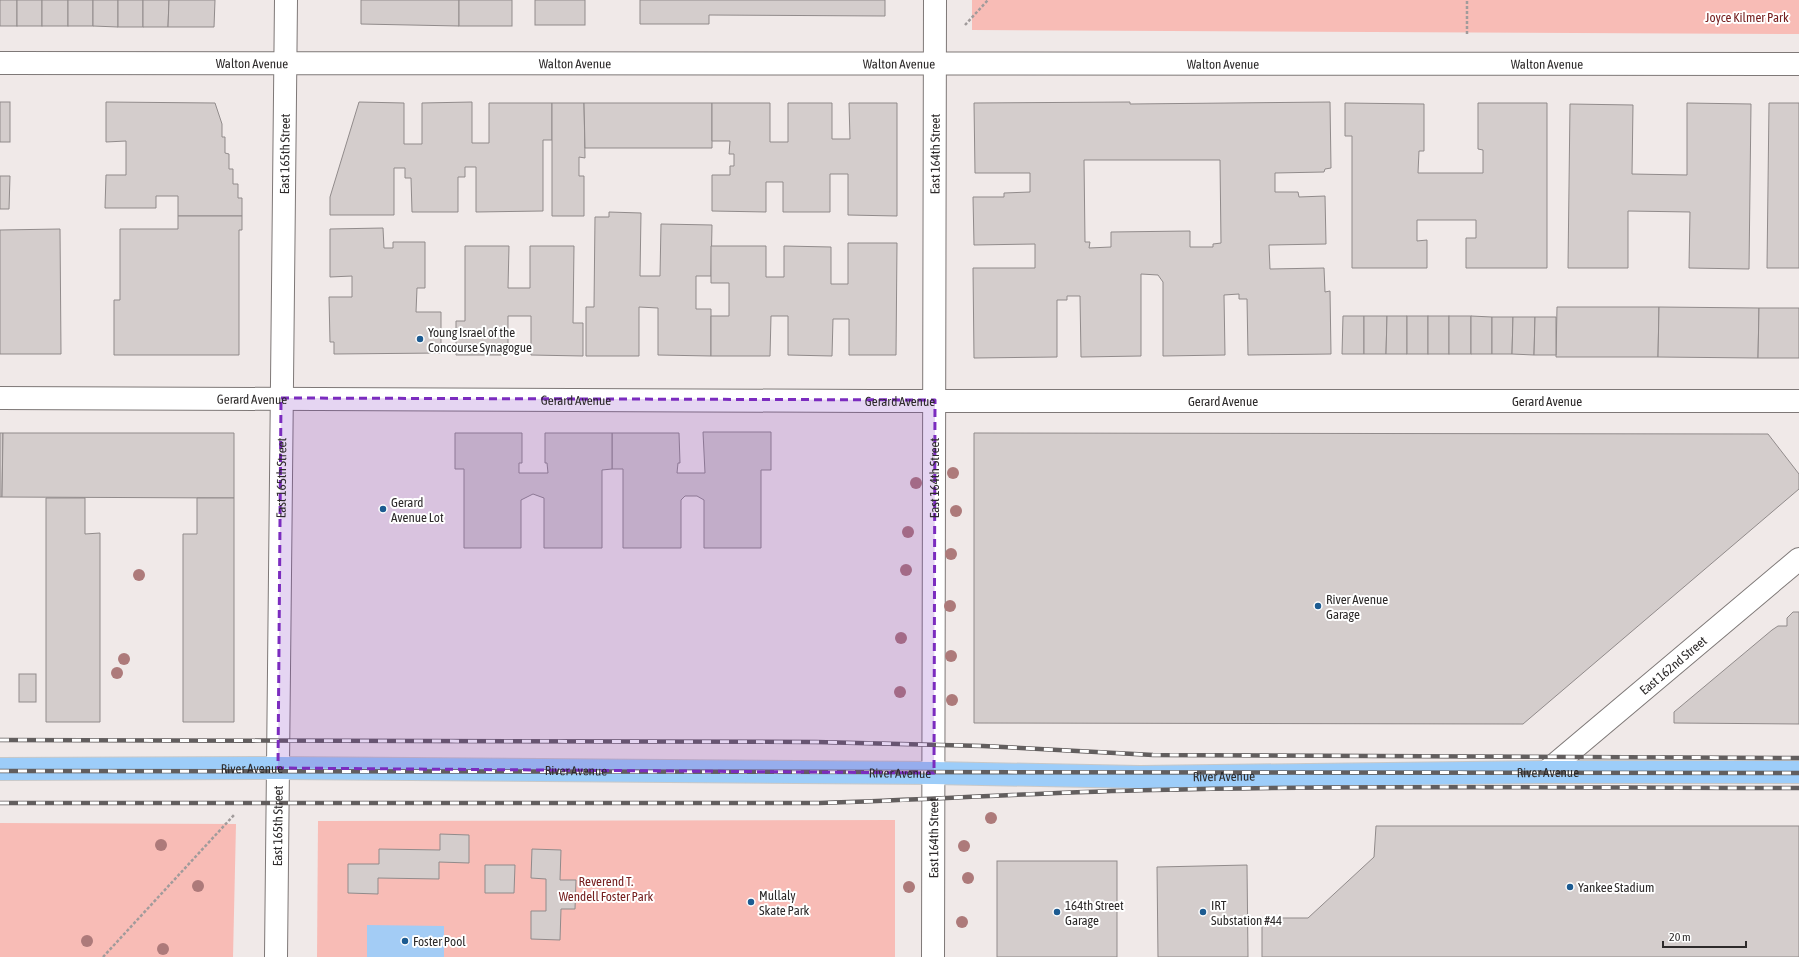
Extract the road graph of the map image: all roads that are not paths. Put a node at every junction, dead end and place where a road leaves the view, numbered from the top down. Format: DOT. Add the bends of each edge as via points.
graph roads {
  1 [pos="286,0"];
  2 [pos="936,0"];
  3 [pos="0,63"];
  4 [pos="286,63"];
  5 [pos="935,63"];
  6 [pos="1799,64"];
  7 [pos="0,398"];
  8 [pos="281,398"];
  9 [pos="935,400"];
  10 [pos="1799,401"];
  11 [pos="1799,559"];
  12 [pos="278,768"];
  13 [pos="0,769"];
  14 [pos="1546,772"];
  15 [pos="1799,772"];
  16 [pos="934,773"];
  17 [pos="276,957"];
  18 [pos="933,957"];
  1 -- 4 [label="street, East 165th Street"];
  2 -- 5 [label="street, East 164th Street"];
  3 -- 4 [label="street, Walton Avenue"];
  4 -- 5 [label="street, Walton Avenue"];
  4 -- 8 [label="street, East 165th Street"];
  5 -- 6 [label="street, Walton Avenue"];
  5 -- 9 [label="street, East 164th Street"];
  7 -- 8 [label="street, Gerard Avenue"];
  8 -- 9 [label="street, Gerard Avenue"];
  8 -- 12 [label="street, East 165th Street"];
  9 -- 10 [label="street, Gerard Avenue"];
  9 -- 16 [label="street, East 164th Street"];
  11 -- 14 [label="street, East 162nd Street"];
  12 -- 13 [label="main road, River Avenue"];
  12 -- 16 [label="main road, River Avenue"];
  12 -- 17 [label="street, East 165th Street"];
  14 -- 15 [label="main road, River Avenue"];
  14 -- 16 [label="main road, River Avenue" via="1140,777"];
  16 -- 18 [label="street, East 164th Street"];
}
